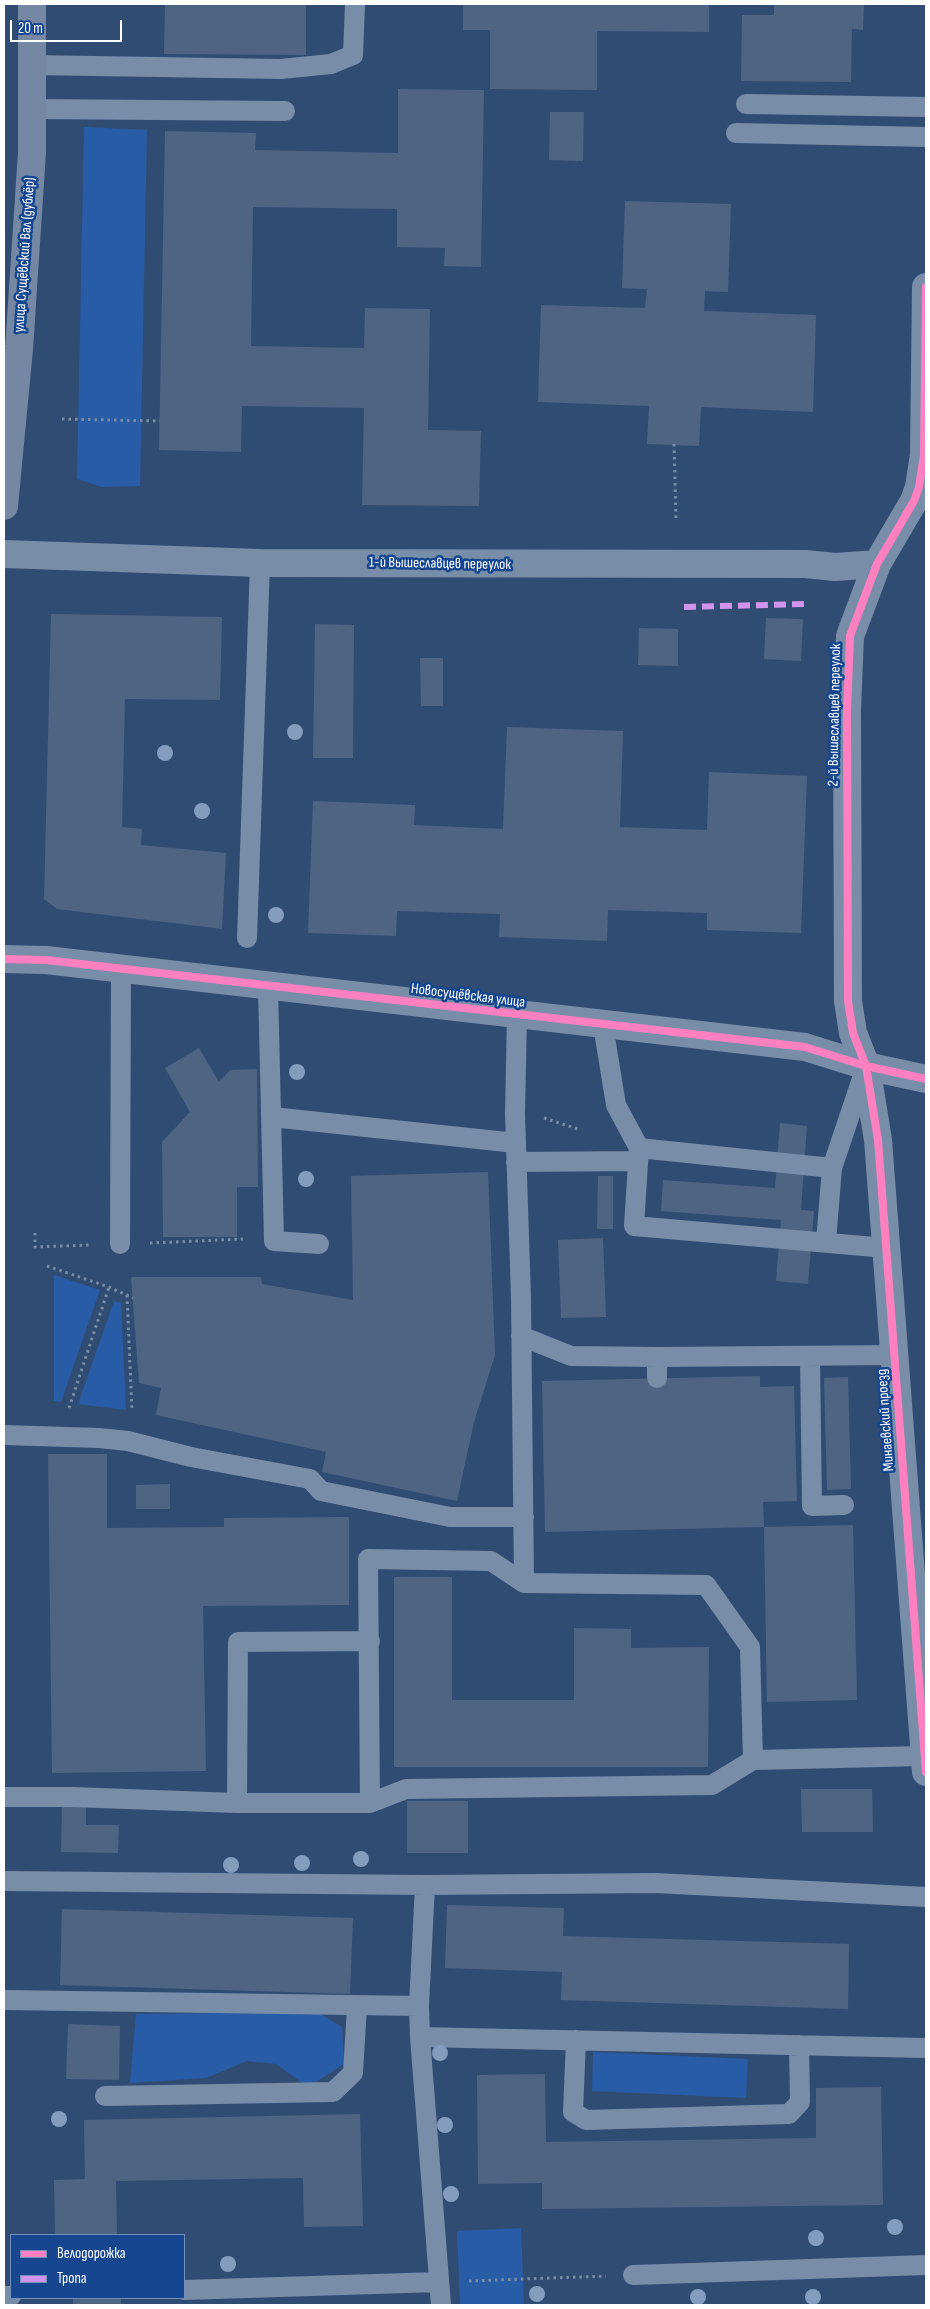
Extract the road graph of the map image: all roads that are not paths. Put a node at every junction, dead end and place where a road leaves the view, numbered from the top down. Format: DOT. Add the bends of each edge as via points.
graph roads {
  1 [pos="32,4"];
  2 [pos="355,4"];
  3 [pos="32,65"];
  4 [pos="746,104"];
  5 [pos="926,107"];
  6 [pos="32,109"];
  7 [pos="284,111"];
  8 [pos="736,134"];
  9 [pos="926,137"];
  10 [pos="926,287"];
  11 [pos="926,346"];
  12 [pos="926,397"];
  13 [pos="920,501"];
  14 [pos="4,506"];
  15 [pos="4,554"];
  16 [pos="260,563"];
  17 [pos="877,564"];
  18 [pos="247,938"];
  19 [pos="4,960"];
  20 [pos="121,970"];
  21 [pos="268,986"];
  22 [pos="517,1015"];
  23 [pos="603,1025"];
  24 [pos="866,1066"];
  25 [pos="926,1079"];
  26 [pos="272,1117"];
  27 [pos="516,1153"];
  28 [pos="638,1155"];
  29 [pos="832,1168"];
  30 [pos="826,1242"];
  31 [pos="120,1244"];
  32 [pos="319,1244"];
  33 [pos="886,1248"];
  34 [pos="521,1336"];
  35 [pos="895,1355"];
  36 [pos="810,1356"];
  37 [pos="657,1357"];
  38 [pos="658,1378"];
  39 [pos="4,1435"];
  40 [pos="844,1505"];
  41 [pos="524,1517"];
  42 [pos="524,1583"];
  43 [pos="919,1586"];
  44 [pos="370,1641"];
  45 [pos="753,1760"];
  46 [pos="926,1764"];
  47 [pos="4,1797"];
  48 [pos="370,1802"];
  49 [pos="237,1803"];
  50 [pos="4,1881"];
  51 [pos="425,1885"];
  52 [pos="926,1897"];
  53 [pos="4,2000"];
  54 [pos="357,2006"];
  55 [pos="419,2006"];
  56 [pos="420,2037"];
  57 [pos="576,2040"];
  58 [pos="799,2045"];
  59 [pos="926,2048"];
  60 [pos="106,2096"];
  61 [pos="926,2265"];
  62 [pos="633,2275"];
  63 [pos="439,2282"];
  64 [pos="185,2290"];
  65 [pos="441,2305"];
  1 -- 3 [label="main road, улица Сущёвский Вал (дублёр)"];
  2 -- 3 [label="lane" via="353,55 331,64 281,69"];
  3 -- 6 [label="main road, улица Сущёвский Вал (дублёр)"];
  4 -- 5 [label="lane"];
  6 -- 7 [label="lane"];
  6 -- 14 [label="main road, улица Сущёвский Вал (дублёр)" via="19,349"];
  8 -- 9 [label="lane"];
  10 -- 11 [label="street, 2-й Вышеславцев переулок"];
  11 -- 12 [label="street, 2-й Вышеславцев переулок"];
  12 -- 13 [label="street, 2-й Вышеславцев переулок"];
  13 -- 17 [label="street, 2-й Вышеславцев переулок"];
  15 -- 16 [label="street, 1-й Вышеславцев переулок"];
  16 -- 17 [label="street, 1-й Вышеславцев переулок" via="805,564 834,567"];
  16 -- 18 [label="lane"];
  17 -- 24 [label="street, 2-й Вышеславцев переулок" via="850,636 846,710 848,1001 853,1034"];
  19 -- 20 [label="street, Новосущёвская улица" via="46,960"];
  20 -- 21 [label="street, Новосущёвская улица"];
  20 -- 31 [label="lane"];
  21 -- 22 [label="street, Новосущёвская улица"];
  21 -- 26 [label="lane"];
  22 -- 23 [label="street, Новосущёвская улица"];
  22 -- 27 [label="lane"];
  23 -- 24 [label="street, Новосущёвская улица" via="805,1047"];
  23 -- 28 [label="lane" via="616,1105"];
  24 -- 25 [label="street, Новосущёвская улица"];
  24 -- 29 [label="lane"];
  24 -- 33 [label="street, Минаевский проезд" via="878,1140"];
  26 -- 27 [label="lane"];
  26 -- 32 [label="lane" via="274,1241"];
  27 -- 28 [label="lane"];
  27 -- 34 [label="lane"];
  28 -- 29 [label="lane"];
  28 -- 30 [label="lane" via="634,1226"];
  29 -- 30 [label="lane"];
  30 -- 33 [label="lane"];
  33 -- 35 [label="street, Минаевский проезд"];
  34 -- 37 [label="lane" via="571,1356"];
  34 -- 41 [label="lane"];
  35 -- 36 [label="lane"];
  35 -- 43 [label="street, Минаевский проезд"];
  36 -- 37 [label="lane"];
  36 -- 40 [label="lane" via="812,1506"];
  37 -- 38 [label="lane"];
  39 -- 41 [label="lane" via="128,1442 310,1479 321,1491 450,1517"];
  41 -- 42 [label="lane"];
  42 -- 44 [label="lane" via="491,1561 368,1559"];
  42 -- 45 [label="lane" via="706,1586 750,1647"];
  43 -- 46 [label="street, Минаевский проезд"];
  44 -- 48 [label="lane"];
  44 -- 49 [label="lane" via="238,1642"];
  45 -- 46 [label="lane"];
  45 -- 48 [label="lane" via="712,1785 406,1789"];
  47 -- 49 [label="lane"];
  48 -- 49 [label="lane"];
  50 -- 51 [label="lane"];
  51 -- 52 [label="lane" via="656,1883"];
  51 -- 55 [label="lane"];
  53 -- 54 [label="lane"];
  54 -- 55 [label="lane"];
  54 -- 60 [label="lane" via="353,2074 333,2092"];
  55 -- 56 [label="lane"];
  56 -- 57 [label="lane"];
  56 -- 63 [label="lane"];
  57 -- 58 [label="lane"];
  57 -- 58 [label="lane" via="574,2112 586,2120 789,2114 800,2102"];
  58 -- 59 [label="lane"];
  61 -- 62 [label="lane"];
  63 -- 64 [label="lane"];
  63 -- 65 [label="lane"];
}
